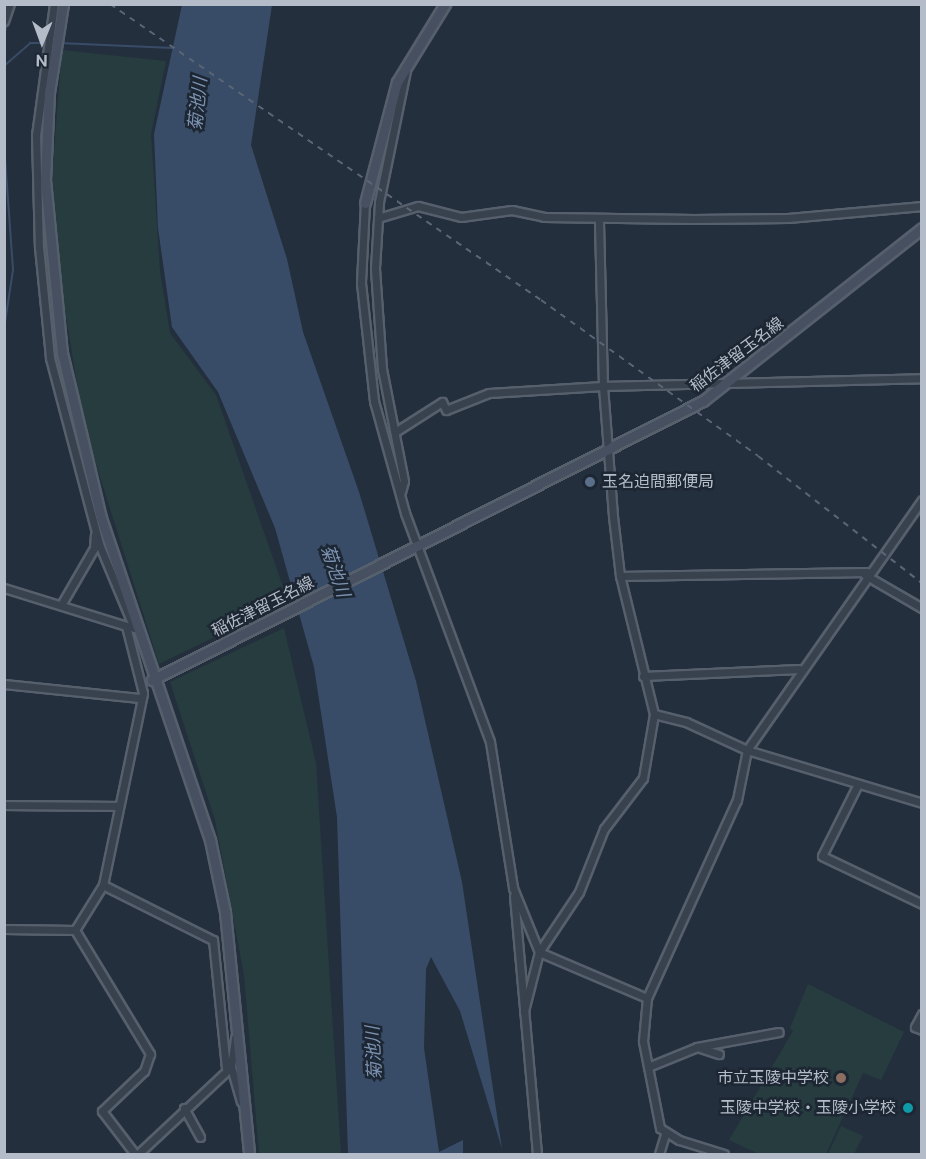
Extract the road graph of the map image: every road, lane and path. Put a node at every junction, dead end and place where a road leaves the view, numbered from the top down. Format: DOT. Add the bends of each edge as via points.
graph roads {
  1 [pos="10,4"];
  2 [pos="63,4"];
  3 [pos="444,4"];
  4 [pos="53,6"];
  5 [pos="4,21"];
  6 [pos="408,62"];
  7 [pos="365,203"];
  8 [pos="921,206"];
  9 [pos="378,218"];
  10 [pos="599,218"];
  11 [pos="921,228"];
  12 [pos="921,378"];
  13 [pos="728,384"];
  14 [pos="603,386"];
  15 [pos="395,432"];
  16 [pos="607,451"];
  17 [pos="400,495"];
  18 [pos="921,500"];
  19 [pos="95,530"];
  20 [pos="414,548"];
  21 [pos="866,574"];
  22 [pos="620,576"];
  23 [pos="4,588"];
  24 [pos="61,605"];
  25 [pos="921,609"];
  26 [pos="133,628"];
  27 [pos="800,669"];
  28 [pos="643,676"];
  29 [pos="152,680"];
  30 [pos="4,684"];
  31 [pos="139,698"];
  32 [pos="654,714"];
  33 [pos="747,750"];
  34 [pos="858,784"];
  35 [pos="921,803"];
  36 [pos="4,805"];
  37 [pos="119,806"];
  38 [pos="102,885"];
  39 [pos="513,888"];
  40 [pos="921,904"];
  41 [pos="4,929"];
  42 [pos="75,930"];
  43 [pos="539,952"];
  44 [pos="647,998"];
  45 [pos="524,1011"];
  46 [pos="921,1014"];
  47 [pos="237,1020"];
  48 [pos="921,1030"];
  49 [pos="779,1032"];
  50 [pos="697,1047"];
  51 [pos="719,1054"];
  52 [pos="228,1067"];
  53 [pos="648,1067"];
  54 [pos="184,1108"];
  55 [pos="246,1118"];
  56 [pos="665,1134"];
  57 [pos="200,1137"];
  58 [pos="137,1155"];
  59 [pos="249,1155"];
  60 [pos="537,1155"];
  61 [pos="659,1155"];
  62 [pos="724,1155"];
  1 -- 5 [label="street"];
  2 -- 26 [label="main road" via="50,92 45,180 57,326 84,459"];
  3 -- 6 [label="main road"];
  4 -- 19 [label="street" via="36,135 39,247 50,358"];
  6 -- 7 [label="main road" via="383,123"];
  6 -- 9 [label="street"];
  7 -- 17 [label="street" via="365,342 374,401"];
  8 -- 10 [label="street" via="788,218"];
  9 -- 10 [label="street" via="418,206 461,217 512,210 544,217"];
  9 -- 15 [label="street" via="378,336"];
  10 -- 14 [label="street"];
  11 -- 13 [label="main road, 稲佐津留玉名線"];
  12 -- 13 [label="street"];
  13 -- 14 [label="street"];
  13 -- 16 [label="main road, 稲佐津留玉名線"];
  14 -- 15 [label="street" via="489,393 446,410 442,402"];
  14 -- 16 [label="street"];
  15 -- 17 [label="street" via="404,481"];
  16 -- 20 [label="main road, 稲佐津留玉名線"];
  16 -- 22 [label="street"];
  17 -- 20 [label="street"];
  18 -- 21 [label="street"];
  19 -- 24 [label="street" via="94,548"];
  19 -- 26 [label="street"];
  20 -- 29 [label="main road, 稲佐津留玉名線"];
  20 -- 39 [label="street" via="490,742"];
  21 -- 22 [label="street"];
  21 -- 25 [label="street"];
  21 -- 27 [label="street"];
  22 -- 28 [label="street"];
  23 -- 24 [label="street"];
  24 -- 26 [label="street"];
  26 -- 29 [label="main road"];
  26 -- 31 [label="street" via="143,693"];
  27 -- 28 [label="street"];
  27 -- 33 [label="street"];
  28 -- 32 [label="street"];
  29 -- 47 [label="main road" via="210,840 225,912"];
  30 -- 31 [label="street"];
  31 -- 37 [label="street"];
  32 -- 33 [label="street" via="686,722"];
  32 -- 43 [label="street" via="644,778 604,829 579,892"];
  33 -- 34 [label="street"];
  33 -- 44 [label="street" via="737,800"];
  34 -- 35 [label="street"];
  34 -- 40 [label="street" via="822,856"];
  36 -- 37 [label="street"];
  37 -- 38 [label="street"];
  38 -- 42 [label="street"];
  38 -- 52 [label="street" via="213,940"];
  39 -- 43 [label="street"];
  39 -- 45 [label="street"];
  41 -- 42 [label="street"];
  42 -- 58 [label="street" via="150,1054 144,1071 102,1111"];
  43 -- 44 [label="street"];
  43 -- 45 [label="street"];
  44 -- 53 [label="street" via="643,1041"];
  45 -- 60 [label="street"];
  46 -- 48 [label="street" via="915,1027"];
  47 -- 52 [label="street"];
  47 -- 55 [label="main road"];
  49 -- 50 [label="street"];
  50 -- 51 [label="street"];
  50 -- 53 [label="street"];
  52 -- 54 [label="street"];
  52 -- 55 [label="street"];
  53 -- 56 [label="street" via="655,1112"];
  54 -- 57 [label="street"];
  54 -- 58 [label="street"];
  55 -- 59 [label="main road"];
  56 -- 61 [label="street"];
  56 -- 62 [label="street"];
}
